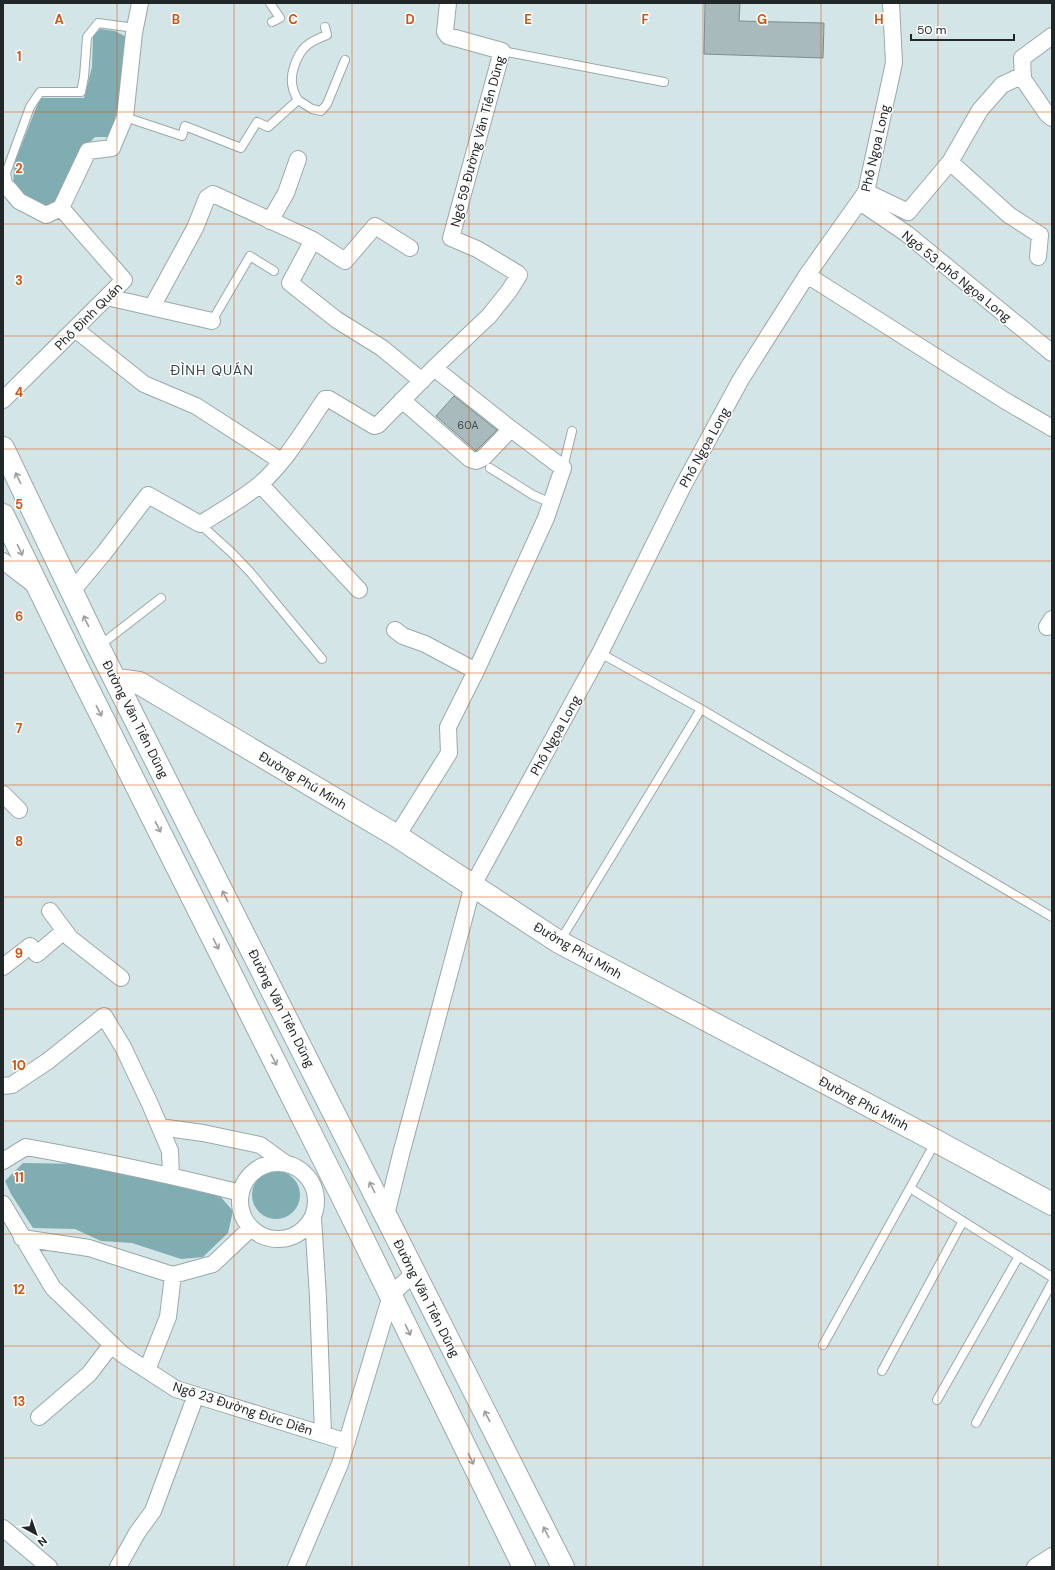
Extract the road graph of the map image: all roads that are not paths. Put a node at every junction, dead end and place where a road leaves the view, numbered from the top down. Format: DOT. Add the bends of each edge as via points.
graph roads {
  1 [pos="140,3"];
  2 [pos="270,3"];
  3 [pos="448,3"];
  4 [pos="891,3"];
  5 [pos="272,22"];
  6 [pos="325,27"];
  7 [pos="135,28"];
  8 [pos="1052,36"];
  9 [pos="502,51"];
  10 [pos="345,60"];
  11 [pos="1023,75"];
  12 [pos="664,82"];
  13 [pos="298,100"];
  14 [pos="125,117"];
  15 [pos="1052,118"];
  16 [pos="298,159"];
  17 [pos="950,162"];
  18 [pos="6,188"];
  19 [pos="863,197"];
  20 [pos="61,208"];
  21 [pos="270,221"];
  22 [pos="314,240"];
  23 [pos="410,248"];
  24 [pos="1038,257"];
  25 [pos="274,271"];
  26 [pos="807,275"];
  27 [pos="107,297"];
  28 [pos="152,307"];
  29 [pos="212,321"];
  30 [pos="75,329"];
  31 [pos="1052,353"];
  32 [pos="434,368"];
  33 [pos="422,381"];
  34 [pos="3,400"];
  35 [pos="402,400"];
  36 [pos="1052,428"];
  37 [pos="511,429"];
  38 [pos="572,431"];
  39 [pos="3,448"];
  40 [pos="281,461"];
  41 [pos="490,468"];
  42 [pos="563,468"];
  43 [pos="260,484"];
  44 [pos="551,503"];
  45 [pos="3,515"];
  46 [pos="200,524"];
  47 [pos="3,561"];
  48 [pos="40,590"];
  49 [pos="360,590"];
  50 [pos="72,591"];
  51 [pos="161,598"];
  52 [pos="395,630"];
  53 [pos="98,646"];
  54 [pos="600,653"];
  55 [pos="322,659"];
  56 [pos="476,671"];
  57 [pos="117,680"];
  58 [pos="701,709"];
  59 [pos="3,794"];
  60 [pos="20,810"];
  61 [pos="397,836"];
  62 [pos="473,885"];
  63 [pos="50,911"];
  64 [pos="1052,917"];
  65 [pos="64,931"];
  66 [pos="559,942"];
  67 [pos="3,966"];
  68 [pos="121,978"];
  69 [pos="3,1086"];
  70 [pos="160,1127"];
  71 [pos="936,1141"];
  72 [pos="3,1161"];
  73 [pos="285,1163"];
  74 [pos="171,1176"];
  75 [pos="910,1188"];
  76 [pos="316,1192"];
  77 [pos="241,1194"];
  78 [pos="342,1196"];
  79 [pos="3,1204"];
  80 [pos="1052,1204"];
  81 [pos="386,1215"];
  82 [pos="313,1218"];
  83 [pos="963,1221"];
  84 [pos="251,1228"];
  85 [pos="22,1238"];
  86 [pos="1019,1256"];
  87 [pos="415,1272"];
  88 [pos="173,1276"];
  89 [pos="1052,1277"];
  90 [pos="1052,1283"];
  91 [pos="391,1295"];
  92 [pos="112,1344"];
  93 [pos="823,1345"];
  94 [pos="147,1370"];
  95 [pos="882,1371"];
  96 [pos="196,1394"];
  97 [pos="937,1400"];
  98 [pos="39,1417"];
  99 [pos="976,1423"];
  100 [pos="323,1434"];
  101 [pos="347,1442"];
  102 [pos="3,1528"];
  103 [pos="1052,1556"];
  104 [pos="49,1567"];
  105 [pos="118,1567"];
  106 [pos="296,1567"];
  107 [pos="524,1567"];
  108 [pos="563,1567"];
  109 [pos="1035,1567"];
  1 -- 7 [label="street"];
  2 -- 5 [label="lane" via="280,18"];
  3 -- 9 [label="street, Ngõ 59 Đường Văn Tiến Dũng" via="448,36"];
  4 -- 19 [label="street, Phố Ngọa Long" via="894,63"];
  6 -- 13 [label="lane" via="327,35 315,39 297,57 291,77"];
  7 -- 14 [label="street"];
  7 -- 18 [label="lane" via="98,23 87,37 84,77 80,92 40,92 30,107 6,173"];
  8 -- 11 [label="street" via="1022,58"];
  9 -- 12 [label="lane"];
  9 -- 32 [label="street, Ngõ 59 Đường Văn Tiến Dũng" via="451,238 484,253 519,275 489,316"];
  10 -- 13 [label="lane" via="327,104 321,111 312,109"];
  11 -- 15 [label="street" via="1023,79"];
  11 -- 17 [label="street" via="1002,85 980,110"];
  13 -- 14 [label="lane" via="268,127 257,122 241,148 185,126 182,136"];
  14 -- 20 [label="street" via="112,148 88,151"];
  16 -- 21 [label="street" via="286,193"];
  17 -- 19 [label="street" via="908,212"];
  17 -- 24 [label="street" via="1009,215 1040,235"];
  18 -- 20 [label="street" via="19,202 46,215"];
  19 -- 26 [label="street, Phố Ngọa Long"];
  19 -- 31 [label="street, Ngõ 53 phố Ngọa Long"];
  20 -- 27 [label="street, Phố Đình Quán" via="124,280"];
  21 -- 22 [label="street"];
  21 -- 28 [label="street" via="218,196 210,195"];
  22 -- 23 [label="street" via="345,261 375,226"];
  22 -- 33 [label="street" via="290,284 337,320 382,348"];
  25 -- 29 [label="lane" via="250,256"];
  26 -- 36 [label="street"];
  26 -- 54 [label="street, Phố Ngọa Long" via="738,385 683,486"];
  27 -- 28 [label="street"];
  27 -- 30 [label="street, Phố Đình Quán"];
  28 -- 29 [label="street"];
  30 -- 34 [label="street, Phố Đình Quán"];
  30 -- 40 [label="street" via="144,384 196,406"];
  32 -- 33 [label="street, Ngõ 59 Đường Văn Tiến Dũng"];
  32 -- 37 [label="street"];
  33 -- 35 [label="street, Ngõ 59 Đường Văn Tiến Dũng"];
  35 -- 37 [label="street" via="473,460 479,461 484,458"];
  35 -- 40 [label="street, Ngõ 59 Đường Văn Tiến Dũng" via="374,426 325,399"];
  37 -- 42 [label="street"];
  38 -- 42 [label="lane"];
  50 -- 39 [label="main road, Đường Văn Tiến Dũng, one-way"];
  40 -- 43 [label="street, Ngõ 59 Đường Văn Tiến Dũng"];
  41 -- 44 [label="lane" via="533,495"];
  42 -- 44 [label="street"];
  43 -- 46 [label="street, Ngõ 59 Đường Văn Tiến Dũng"];
  43 -- 49 [label="street"];
  44 -- 56 [label="street"];
  45 -- 48 [label="main road, one-way"];
  46 -- 50 [label="street" via="148,495"];
  46 -- 55 [label="lane" via="250,572"];
  47 -- 48 [label="street"];
  48 -- 78 [label="main road, one-way"];
  53 -- 50 [label="main road, Đường Văn Tiến Dũng, one-way"];
  51 -- 53 [label="lane"];
  52 -- 56 [label="street"];
  53 -- 57 [label="main road, Đường Văn Tiến Dũng"];
  54 -- 58 [label="lane"];
  54 -- 62 [label="street, Phố Ngọa Long"];
  56 -- 61 [label="street" via="448,727 449,753"];
  57 -- 61 [label="main road, Đường Phú Minh" via="139,682"];
  81 -- 57 [label="main road, Đường Văn Tiến Dũng, one-way"];
  58 -- 64 [label="lane"];
  58 -- 66 [label="lane"];
  59 -- 60 [label="street"];
  61 -- 62 [label="main road, Đường Phú Minh"];
  62 -- 66 [label="main road, Đường Phú Minh"];
  62 -- 81 [label="street, Phố Ngọa Long"];
  63 -- 65 [label="street"];
  65 -- 67 [label="street" via="37,954 30,946"];
  65 -- 68 [label="street"];
  66 -- 71 [label="main road, Đường Phú Minh"];
  69 -- 70 [label="street" via="12,1085 48,1061 104,1016 123,1048"];
  70 -- 73 [label="street" via="260,1145"];
  70 -- 74 [label="street" via="170,1151"];
  71 -- 75 [label="lane"];
  71 -- 80 [label="main road, Đường Phú Minh"];
  72 -- 74 [label="street" via="26,1147"];
  73 -- 76 [label="street" via="299,1168 309,1178"];
  73 -- 77 [label="street" via="270,1164 257,1170 246,1180"];
  74 -- 77 [label="street"];
  75 -- 83 [label="lane"];
  75 -- 93 [label="lane"];
  76 -- 78 [label="street"];
  76 -- 82 [label="street"];
  77 -- 84 [label="street" via="240,1206"];
  78 -- 91 [label="main road"];
  79 -- 85 [label="street, Ngõ 23 Đường Đức Diễn"];
  81 -- 87 [label="main road, Đường Văn Tiến Dũng"];
  82 -- 84 [label="street" via="301,1232 285,1239 267,1238"];
  82 -- 100 [label="street"];
  83 -- 86 [label="lane"];
  83 -- 95 [label="lane"];
  84 -- 88 [label="street" via="214,1264"];
  85 -- 88 [label="street" via="89,1248"];
  85 -- 92 [label="street, Ngõ 23 Đường Đức Diễn" via="53,1288"];
  86 -- 89 [label="lane"];
  86 -- 97 [label="lane"];
  87 -- 91 [label="street"];
  108 -- 87 [label="main road, Đường Văn Tiến Dũng, one-way"];
  88 -- 94 [label="street" via="168,1317"];
  90 -- 99 [label="lane"];
  91 -- 101 [label="street"];
  91 -- 107 [label="main road, one-way"];
  92 -- 94 [label="street, Ngõ 23 Đường Đức Diễn" via="122,1354"];
  92 -- 98 [label="street" via="89,1374"];
  94 -- 96 [label="street, Ngõ 23 Đường Đức Diễn" via="176,1389"];
  96 -- 100 [label="street, Ngõ 23 Đường Đức Diễn"];
  96 -- 105 [label="street" via="153,1511"];
  100 -- 101 [label="street, Ngõ 23 Đường Đức Diễn"];
  101 -- 106 [label="street"];
  102 -- 104 [label="street"];
  103 -- 109 [label="street"];
}
